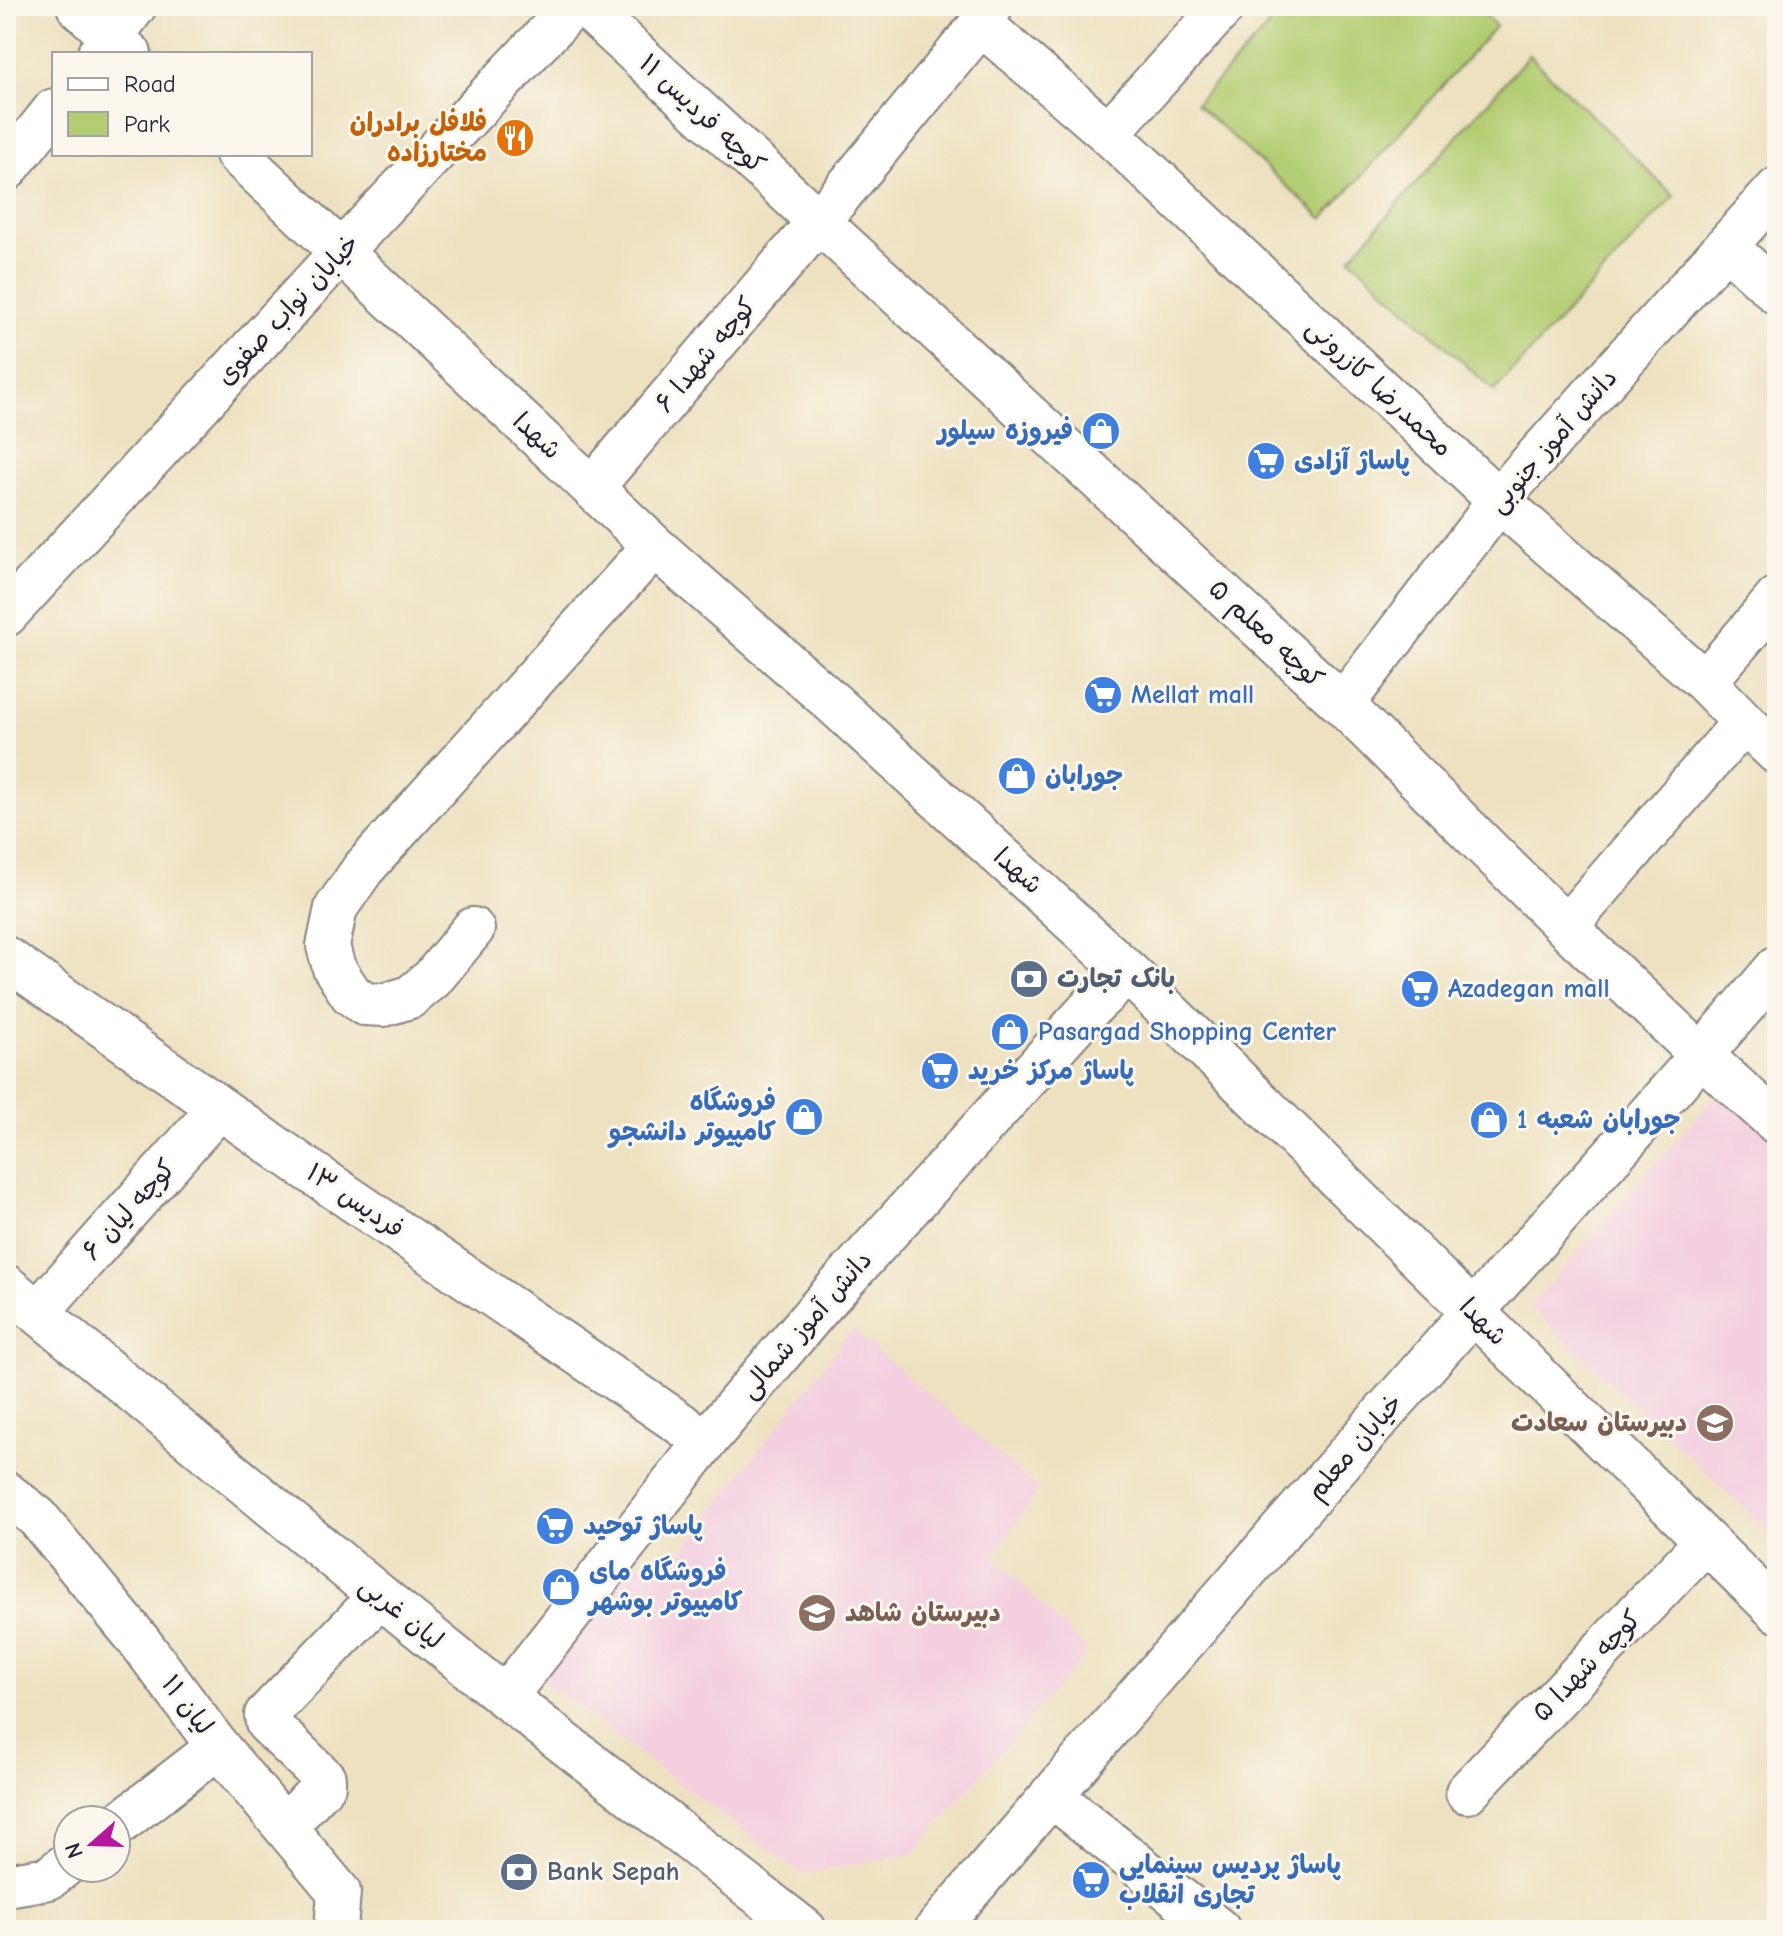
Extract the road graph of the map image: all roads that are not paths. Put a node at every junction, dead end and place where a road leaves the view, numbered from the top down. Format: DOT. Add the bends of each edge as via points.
graph roads {
  1 [pos="78,6"];
  2 [pos="573,6"];
  3 [pos="585,6"];
  4 [pos="1224,6"];
  5 [pos="986,15"];
  6 [pos="119,38"];
  7 [pos="52,112"];
  8 [pos="1108,133"];
  9 [pos="239,156"];
  10 [pos="6,170"];
  11 [pos="1777,189"];
  12 [pos="819,221"];
  13 [pos="1727,247"];
  14 [pos="341,252"];
  15 [pos="1777,293"];
  16 [pos="592,488"];
  17 [pos="1498,500"];
  18 [pos="654,546"];
  19 [pos="1777,598"];
  20 [pos="6,615"];
  21 [pos="1705,682"];
  22 [pos="1341,703"];
  23 [pos="1744,722"];
  24 [pos="1777,753"];
  25 [pos="1566,927"];
  26 [pos="473,929"];
  27 [pos="6,958"];
  28 [pos="1777,967"];
  29 [pos="1128,972"];
  30 [pos="1702,1056"];
  31 [pos="219,1108"];
  32 [pos="1777,1123"];
  33 [pos="16,1297"];
  34 [pos="1473,1311"];
  35 [pos="706,1441"];
  36 [pos="6,1493"];
  37 [pos="1706,1541"];
  38 [pos="380,1596"];
  39 [pos="1777,1611"];
  40 [pos="505,1697"];
  41 [pos="218,1747"];
  42 [pos="1467,1792"];
  43 [pos="1051,1795"];
  44 [pos="132,1814"];
  45 [pos="285,1827"];
  46 [pos="52,1876"];
  47 [pos="6,1885"];
  48 [pos="338,1930"];
  49 [pos="805,1930"];
  50 [pos="936,1930"];
  51 [pos="1219,1930"];
  1 -- 6 [label="street"];
  2 -- 14 [label="street, خیابان نواب صفوی"];
  3 -- 12 [label="street, کوچه فردیس ۱۱"];
  4 -- 8 [label="street"];
  5 -- 8 [label="street, محمدرضا کازرونی"];
  5 -- 12 [label="street, کوچه شهدا ۶"];
  7 -- 10 [label="street"];
  8 -- 17 [label="street, محمدرضا کازرونی"];
  9 -- 14 [label="street, شهدا"];
  11 -- 13 [label="street, دانش آموز جنوبی"];
  12 -- 16 [label="street, کوچه شهدا ۶"];
  12 -- 22 [label="street, کوچه معلم ۵"];
  13 -- 15 [label="street"];
  13 -- 17 [label="street, دانش آموز جنوبی"];
  14 -- 16 [label="street, شهدا"];
  14 -- 20 [label="street, خیابان نواب صفوی"];
  16 -- 18 [label="street, شهدا"];
  17 -- 21 [label="street, محمدرضا کازرونی"];
  17 -- 22 [label="street, دانش آموز جنوبی"];
  18 -- 26 [label="street" via="363,869 336,908 328,946 334,968 351,994 364,1004 384,1005 410,997 432,979"];
  18 -- 29 [label="street, شهدا"];
  19 -- 21 [label="street"];
  21 -- 23 [label="street, محمدرضا کازرونی"];
  22 -- 25 [label="street, کوچه معلم ۵"];
  23 -- 24 [label="street, محمدرضا کازرونی"];
  23 -- 25 [label="street"];
  25 -- 30 [label="street, کوچه معلم ۵"];
  27 -- 31 [label="street, فردیس ۱۳"];
  28 -- 30 [label="street, خیابان معلم"];
  29 -- 34 [label="street, شهدا"];
  29 -- 35 [label="street, دانش آموز شمالی" via="818,1309"];
  30 -- 32 [label="street, کوچه معلم ۵"];
  30 -- 34 [label="street, خیابان معلم"];
  31 -- 33 [label="street, کوچه لیان ۶"];
  31 -- 35 [label="street, فردیس ۱۳"];
  33 -- 38 [label="street, لیان غربی"];
  34 -- 37 [label="street, شهدا"];
  34 -- 43 [label="street, خیابان معلم"];
  35 -- 40 [label="street, دانش آموز شمالی"];
  36 -- 41 [label="street, لیان ۱۱" via="37,1517"];
  37 -- 39 [label="street, شهدا"];
  37 -- 42 [label="street, کوچه شهدا ۵"];
  38 -- 40 [label="street, لیان غربی"];
  38 -- 45 [label="street" via="266,1715 267,1723 324,1778 324,1785"];
  40 -- 49 [label="street, لیان غربی"];
  41 -- 44 [label="street"];
  41 -- 45 [label="street, لیان ۱۱"];
  43 -- 50 [label="street, خیابان معلم"];
  43 -- 51 [label="street"];
  45 -- 48 [label="street, لیان ۱۱" via="339,1892"];
  46 -- 47 [label="street"];
}
